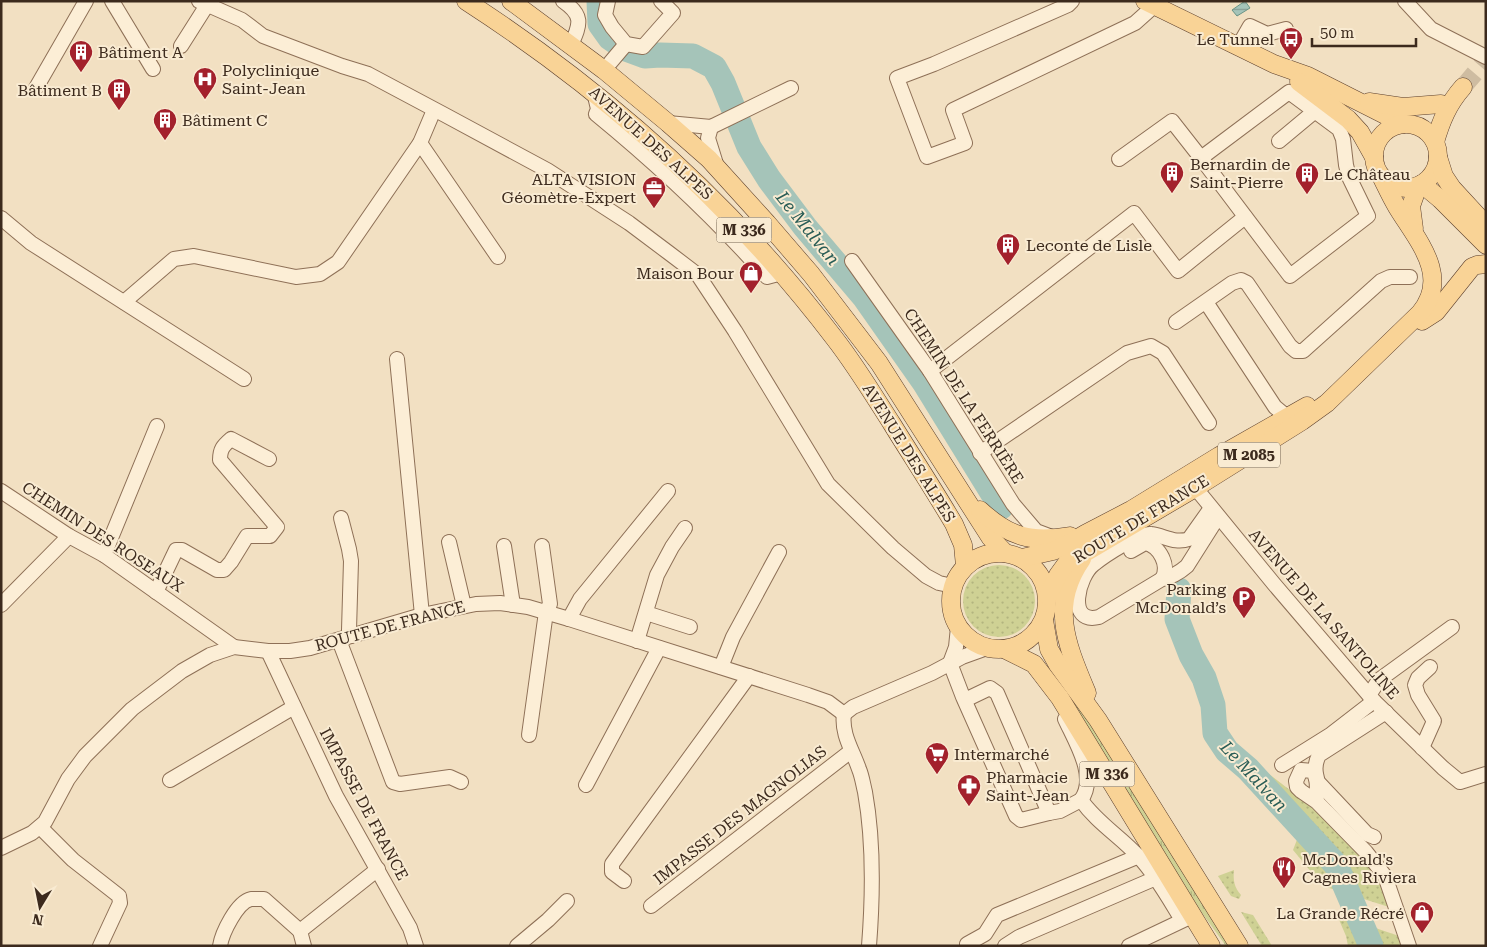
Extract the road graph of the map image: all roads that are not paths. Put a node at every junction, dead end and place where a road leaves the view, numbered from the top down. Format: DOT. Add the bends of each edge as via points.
graph roads {
  1 [pos="86,1"];
  2 [pos="112,1"];
  3 [pos="466,1"];
  4 [pos="511,1"];
  5 [pos="563,1"];
  6 [pos="608,1"];
  7 [pos="661,1"];
  8 [pos="1072,1"];
  9 [pos="1404,1"];
  10 [pos="203,3"];
  11 [pos="1150,4"];
  12 [pos="1286,29"];
  13 [pos="571,45"];
  14 [pos="181,46"];
  15 [pos="1238,47"];
  16 [pos="622,48"];
  17 [pos="1486,57"];
  18 [pos="1274,64"];
  19 [pos="152,69"];
  20 [pos="604,70"];
  21 [pos="36,88"];
  22 [pos="790,88"];
  23 [pos="1335,90"];
  24 [pos="1452,96"];
  25 [pos="1352,100"];
  26 [pos="1311,102"];
  27 [pos="434,110"];
  28 [pos="668,123"];
  29 [pos="1406,124"];
  30 [pos="714,125"];
  31 [pos="1279,141"];
  32 [pos="420,143"];
  33 [pos="1436,150"];
  34 [pos="1374,157"];
  35 [pos="1201,158"];
  36 [pos="1119,159"];
  37 [pos="719,172"];
  38 [pos="1381,176"];
  39 [pos="1420,185"];
  40 [pos="1246,217"];
  41 [pos="1,218"];
  42 [pos="1486,225"];
  43 [pos="1414,232"];
  44 [pos="1485,244"];
  45 [pos="498,257"];
  46 [pos="852,261"];
  47 [pos="1486,264"];
  48 [pos="1410,277"];
  49 [pos="124,302"];
  50 [pos="1206,302"];
  51 [pos="1176,322"];
  52 [pos="1409,323"];
  53 [pos="397,359"];
  54 [pos="930,371"];
  55 [pos="244,379"];
  56 [pos="1294,419"];
  57 [pos="1209,423"];
  58 [pos="157,426"];
  59 [pos="980,453"];
  60 [pos="269,459"];
  61 [pos="1190,482"];
  62 [pos="1,491"];
  63 [pos="668,491"];
  64 [pos="963,495"];
  65 [pos="1013,504"];
  66 [pos="1215,512"];
  67 [pos="341,518"];
  68 [pos="1000,527"];
  69 [pos="685,528"];
  70 [pos="69,536"];
  71 [pos="1056,539"];
  72 [pos="449,542"];
  73 [pos="1086,542"];
  74 [pos="504,546"];
  75 [pos="542,546"];
  76 [pos="779,552"];
  77 [pos="1005,553"];
  78 [pos="104,555"];
  79 [pos="1022,558"];
  80 [pos="965,566"];
  81 [pos="1085,574"];
  82 [pos="1162,579"];
  83 [pos="953,586"];
  84 [pos="156,592"];
  85 [pos="1048,596"];
  86 [pos="1,605"];
  87 [pos="513,605"];
  88 [pos="464,606"];
  89 [pos="546,612"];
  90 [pos="646,613"];
  91 [pos="422,615"];
  92 [pos="569,619"];
  93 [pos="1044,620"];
  94 [pos="690,627"];
  95 [pos="958,627"];
  96 [pos="1452,627"];
  97 [pos="346,638"];
  98 [pos="637,641"];
  99 [pos="234,647"];
  100 [pos="660,648"];
  101 [pos="995,648"];
  102 [pos="268,651"];
  103 [pos="950,662"];
  104 [pos="1430,666"];
  105 [pos="721,667"];
  106 [pos="749,676"];
  107 [pos="1048,683"];
  108 [pos="1371,698"];
  109 [pos="965,700"];
  110 [pos="294,708"];
  111 [pos="1386,712"];
  112 [pos="844,714"];
  113 [pos="1098,720"];
  114 [pos="529,735"];
  115 [pos="1422,748"];
  116 [pos="851,751"];
  117 [pos="1282,765"];
  118 [pos="1486,774"];
  119 [pos="170,780"];
  120 [pos="461,782"];
  121 [pos="1318,782"];
  122 [pos="586,785"];
  123 [pos="1081,800"];
  124 [pos="1317,802"];
  125 [pos="1048,813"];
  126 [pos="40,827"];
  127 [pos="1374,837"];
  128 [pos="1,848"];
  129 [pos="1139,856"];
  130 [pos="378,869"];
  131 [pos="1157,880"];
  132 [pos="624,881"];
  133 [pos="567,901"];
  134 [pos="651,906"];
  135 [pos="1187,918"];
  136 [pos="300,931"];
  137 [pos="967,944"];
  138 [pos="100,946"];
  139 [pos="220,946"];
  140 [pos="304,946"];
  141 [pos="416,946"];
  142 [pos="518,946"];
  143 [pos="869,946"];
  144 [pos="1005,946"];
  145 [pos="1129,946"];
  146 [pos="1211,946"];
  147 [pos="1239,946"];
  148 [pos="1409,946"];
  1 -- 21 [label="street"];
  2 -- 19 [label="street"];
  3 -- 80 [label="main road, AVENUE DES ALPES / M 336" via="513,31 634,124 710,194 782,273 836,340 944,507 960,534"];
  4 -- 13 [label="main road, AVENUE DES ALPES / M 336"];
  5 -- 13 [label="street" via="575,10 579,22"];
  6 -- 16 [label="street" via="605,15"];
  7 -- 16 [label="street" via="672,14 643,47"];
  8 -- 11 [label="street" via="897,78 927,157 965,143 954,110 1135,23"];
  9 -- 17 [label="street" via="1431,29"];
  10 -- 14 [label="street"];
  10 -- 27 [label="street" via="242,20 263,36 368,74"];
  11 -- 15 [label="main road"];
  12 -- 15 [label="street" via="1267,34 1250,26"];
  13 -- 20 [label="main road, AVENUE DES ALPES / M 336"];
  15 -- 18 [label="main road"];
  16 -- 20 [label="street"];
  18 -- 23 [label="main road"];
  18 -- 26 [label="main road"];
  20 -- 28 [label="main road, AVENUE DES ALPES / M 336"];
  22 -- 30 [label="street"];
  23 -- 25 [label="main road"];
  23 -- 26 [label="street" via="1330,92 1320,87"];
  24 -- 25 [label="main road" via="1403,106"];
  24 -- 29 [label="main road"];
  24 -- 33 [label="main road" via="1441,121"];
  25 -- 29 [label="main road"];
  26 -- 31 [label="street"];
  26 -- 34 [label="main road" via="1334,107 1360,132"];
  26 -- 35 [label="street" via="1289,92"];
  26 -- 40 [label="street" via="1339,129 1349,177 1368,216 1290,276"];
  27 -- 32 [label="street"];
  27 -- 83 [label="street" via="547,170 629,223 698,275 828,484 926,576"];
  28 -- 30 [label="street"];
  28 -- 37 [label="main road, AVENUE DES ALPES / M 336"];
  29 -- 33 [label="main road" via="1424,130"];
  29 -- 34 [label="main road" via="1394,127 1379,139"];
  30 -- 37 [label="street" via="708,143"];
  32 -- 45 [label="street"];
  32 -- 49 [label="street" via="338,262 320,274 296,277 194,256 174,259"];
  33 -- 39 [label="main road" via="1433,172"];
  33 -- 42 [label="main road" via="1444,176 1452,188"];
  34 -- 38 [label="main road"];
  35 -- 36 [label="street" via="1172,121"];
  35 -- 40 [label="street"];
  37 -- 64 [label="main road, AVENUE DES ALPES / M 336" via="811,274 879,363"];
  38 -- 39 [label="main road" via="1398,187"];
  38 -- 43 [label="main road, ROUTE DE FRANCE"];
  39 -- 43 [label="main road, ROUTE DE FRANCE" via="1411,206"];
  39 -- 44 [label="main road" via="1440,199"];
  40 -- 54 [label="street" via="1178,271 1134,213"];
  41 -- 49 [label="street" via="30,243"];
  43 -- 52 [label="main road, ROUTE DE FRANCE" via="1432,271 1433,289 1429,302"];
  46 -- 54 [label="street, CHEMIN DE LA FERRIÈRE"];
  47 -- 52 [label="main road" via="1472,267 1436,312 1424,321"];
  48 -- 50 [label="street" via="1390,277 1380,281 1303,351 1296,351 1290,346 1247,283 1241,280 1232,283"];
  49 -- 55 [label="street"];
  50 -- 51 [label="street"];
  50 -- 56 [label="street" via="1275,407"];
  52 -- 56 [label="main road, ROUTE DE FRANCE" via="1327,403"];
  53 -- 91 [label="street"];
  54 -- 59 [label="street, CHEMIN DE LA FERRIÈRE"];
  56 -- 61 [label="main road, ROUTE DE FRANCE"];
  57 -- 59 [label="street" via="1163,353 1152,346 1127,353"];
  58 -- 78 [label="street"];
  59 -- 65 [label="street, CHEMIN DE LA FERRIÈRE"];
  60 -- 84 [label="street" via="232,439 222,446 220,453 220,460 277,528 274,532 270,536 247,536 224,570 217,570 182,550 176,550"];
  61 -- 66 [label="street, AVENUE DE LA SANTOLINE"];
  61 -- 73 [label="main road, ROUTE DE FRANCE"];
  62 -- 70 [label="street, CHEMIN DES ROSEAUX"];
  63 -- 92 [label="street" via="586,592"];
  64 -- 68 [label="main road"];
  64 -- 77 [label="main road, AVENUE DES ALPES / M 336" via="990,537"];
  65 -- 68 [label="street" via="1011,522"];
  65 -- 71 [label="street, CHEMIN DE LA FERRIÈRE" via="1036,530"];
  66 -- 81 [label="street" via="1189,539 1175,541 1151,534 1140,536 1092,565"];
  66 -- 82 [label="street" via="1187,566"];
  66 -- 108 [label="street, AVENUE DE LA SANTOLINE"];
  67 -- 97 [label="street" via="351,561"];
  68 -- 71 [label="main road" via="1023,537"];
  69 -- 90 [label="street" via="658,575"];
  70 -- 78 [label="street, CHEMIN DES ROSEAUX"];
  70 -- 86 [label="street"];
  71 -- 73 [label="main road"];
  72 -- 88 [label="street"];
  73 -- 79 [label="main road, ROUTE DE FRANCE"];
  73 -- 85 [label="main road, ROUTE DE FRANCE" via="1058,575"];
  73 -- 113 [label="main road" via="1066,590 1064,617 1076,667"];
  74 -- 87 [label="street"];
  75 -- 89 [label="street" via="550,604"];
  76 -- 105 [label="street" via="733,637"];
  77 -- 79 [label="main road"];
  77 -- 80 [label="main road" via="980,556"];
  78 -- 84 [label="street, CHEMIN DES ROSEAUX"];
  79 -- 85 [label="main road" via="1037,570"];
  80 -- 83 [label="main road"];
  81 -- 82 [label="street" via="1095,573 1145,543 1154,547 1165,564"];
  81 -- 82 [label="street" via="1079,588 1078,606 1084,615 1091,618 1099,617"];
  83 -- 95 [label="main road" via="951,605"];
  84 -- 99 [label="street, CHEMIN DES ROSEAUX"];
  85 -- 93 [label="main road"];
  87 -- 88 [label="street, ROUTE DE FRANCE"];
  87 -- 89 [label="street, ROUTE DE FRANCE"];
  88 -- 91 [label="street, ROUTE DE FRANCE"];
  89 -- 92 [label="street, ROUTE DE FRANCE"];
  89 -- 114 [label="street"];
  90 -- 94 [label="street"];
  90 -- 98 [label="street"];
  91 -- 97 [label="street, ROUTE DE FRANCE"];
  92 -- 98 [label="street, ROUTE DE FRANCE"];
  93 -- 101 [label="main road" via="1028,640"];
  93 -- 113 [label="main road, M 336" via="1049,649"];
  95 -- 101 [label="main road" via="971,640"];
  95 -- 103 [label="street" via="956,647"];
  96 -- 108 [label="street" via="1379,680"];
  97 -- 102 [label="street, ROUTE DE FRANCE" via="310,648"];
  97 -- 120 [label="street" via="393,782 400,784 450,777"];
  98 -- 100 [label="street, ROUTE DE FRANCE"];
  99 -- 102 [label="street, ROUTE DE FRANCE"];
  99 -- 126 [label="street, ROUTE DE FRANCE" via="210,655 182,671 132,709 85,756"];
  100 -- 105 [label="street, ROUTE DE FRANCE"];
  100 -- 122 [label="street"];
  101 -- 103 [label="street"];
  101 -- 107 [label="main road, M 336" via="1034,664"];
  102 -- 110 [label="street, IMPASSE DE FRANCE"];
  103 -- 109 [label="street"];
  103 -- 112 [label="street"];
  104 -- 115 [label="street" via="1415,685 1434,722"];
  105 -- 106 [label="street, ROUTE DE FRANCE"];
  106 -- 112 [label="street, ROUTE DE FRANCE" via="819,698"];
  106 -- 132 [label="street" via="612,864 612,872"];
  107 -- 123 [label="street" via="1087,772"];
  107 -- 135 [label="main road, M 336" via="1060,698"];
  108 -- 111 [label="street, AVENUE DE LA SANTOLINE"];
  108 -- 117 [label="street" via="1330,735"];
  109 -- 125 [label="street" via="1016,816 1021,820"];
  109 -- 125 [label="street" via="990,688 997,693"];
  110 -- 119 [label="street"];
  110 -- 130 [label="street, IMPASSE DE FRANCE" via="336,796"];
  111 -- 115 [label="street, AVENUE DE LA SANTOLINE"];
  111 -- 121 [label="street" via="1319,755 1315,764"];
  112 -- 116 [label="street"];
  113 -- 147 [label="main road, M 336"];
  115 -- 118 [label="street, AVENUE DE LA SANTOLINE" via="1460,782"];
  116 -- 134 [label="street, IMPASSE DES MAGNOLIAS"];
  116 -- 143 [label="street" via="861,776 869,822 872,894"];
  121 -- 124 [label="street"];
  121 -- 124 [label="street" via="1313,771 1308,770 1301,770 1296,781 1301,791"];
  121 -- 127 [label="street" via="1367,834"];
  123 -- 125 [label="street" via="1060,811"];
  123 -- 129 [label="street"];
  124 -- 148 [label="street" via="1385,876"];
  126 -- 128 [label="street, ROUTE DE FRANCE"];
  126 -- 138 [label="street" via="73,860 119,896 120,904"];
  129 -- 131 [label="street"];
  129 -- 137 [label="street" via="997,915 985,934"];
  130 -- 136 [label="street"];
  130 -- 141 [label="street, IMPASSE DE FRANCE" via="410,928"];
  131 -- 135 [label="street"];
  131 -- 144 [label="street" via="1019,937"];
  133 -- 142 [label="street"];
  135 -- 145 [label="street"];
  135 -- 146 [label="main road, M 336"];
  136 -- 139 [label="street" via="264,899 250,899 240,907 221,935"];
  136 -- 140 [label="street"];
}
